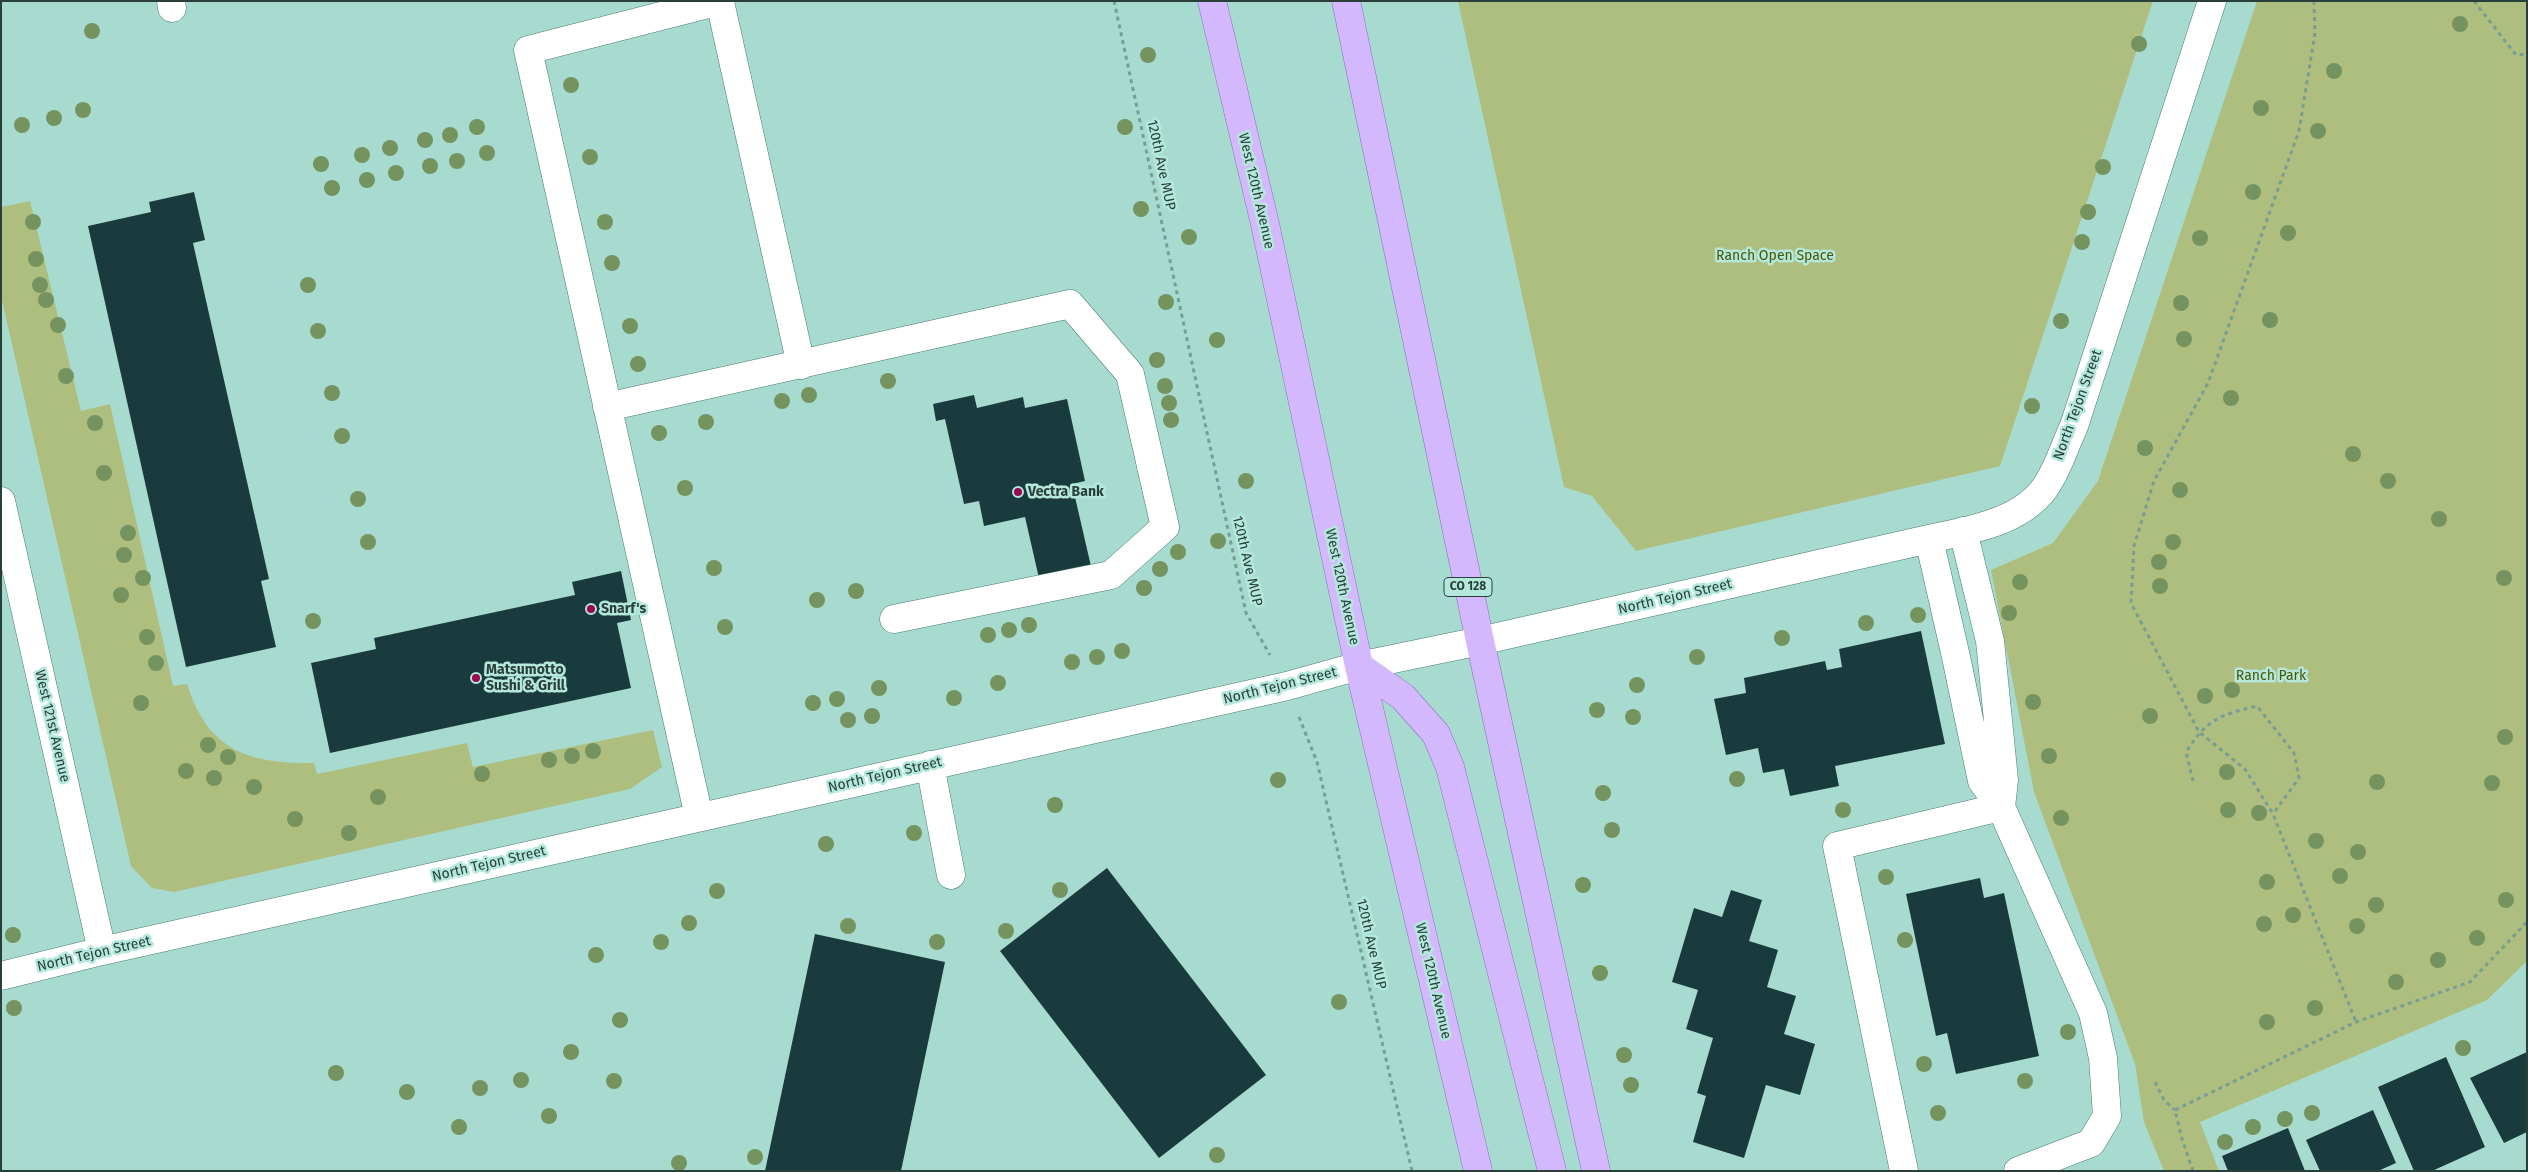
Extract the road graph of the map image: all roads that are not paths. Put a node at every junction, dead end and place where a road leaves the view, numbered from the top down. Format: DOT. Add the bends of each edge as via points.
graph roads {
  1 [pos="1212,1"];
  2 [pos="1346,1"];
  3 [pos="2212,1"];
  4 [pos="720,2"];
  5 [pos="801,365"];
  6 [pos="607,407"];
  7 [pos="1,501"];
  8 [pos="1963,531"];
  9 [pos="1929,539"];
  10 [pos="894,618"];
  11 [pos="1480,642"];
  12 [pos="1359,666"];
  13 [pos="930,765"];
  14 [pos="2001,807"];
  15 [pos="699,817"];
  16 [pos="951,875"];
  17 [pos="102,951"];
  18 [pos="1,976"];
  19 [pos="1478,1171"];
  20 [pos="1552,1171"];
  21 [pos="1596,1171"];
  22 [pos="1904,1171"];
  23 [pos="2018,1171"];
  1 -- 12 [label="main road, West 120th Avenue" via="1265,224"];
  2 -- 11 [label="main road, CO 128"];
  3 -- 8 [label="street, North Tejon Street" via="2074,426 2049,482 2038,497 2016,513"];
  4 -- 5 [label="street"];
  4 -- 6 [label="street" via="528,50"];
  5 -- 6 [label="street"];
  5 -- 10 [label="street" via="1070,304 1130,374 1165,526 1111,575"];
  6 -- 15 [label="street"];
  7 -- 17 [label="street, West 121st Avenue"];
  8 -- 9 [label="street, North Tejon Street"];
  8 -- 14 [label="street" via="1990,640 2004,780"];
  9 -- 11 [label="street, North Tejon Street"];
  9 -- 14 [label="street" via="1982,781"];
  11 -- 12 [label="street, North Tejon Street"];
  11 -- 21 [label="main road, CO 128"];
  12 -- 13 [label="street, North Tejon Street" via="1287,686"];
  12 -- 19 [label="main road, West 120th Avenue"];
  12 -- 20 [label="main road" via="1403,697 1436,734 1450,766"];
  13 -- 15 [label="street, North Tejon Street"];
  13 -- 16 [label="street"];
  14 -- 22 [label="street" via="1837,846"];
  14 -- 23 [label="street" via="2092,1014 2103,1058 2107,1116 2092,1144"];
  15 -- 17 [label="street, North Tejon Street"];
  17 -- 18 [label="street, North Tejon Street"];
}
